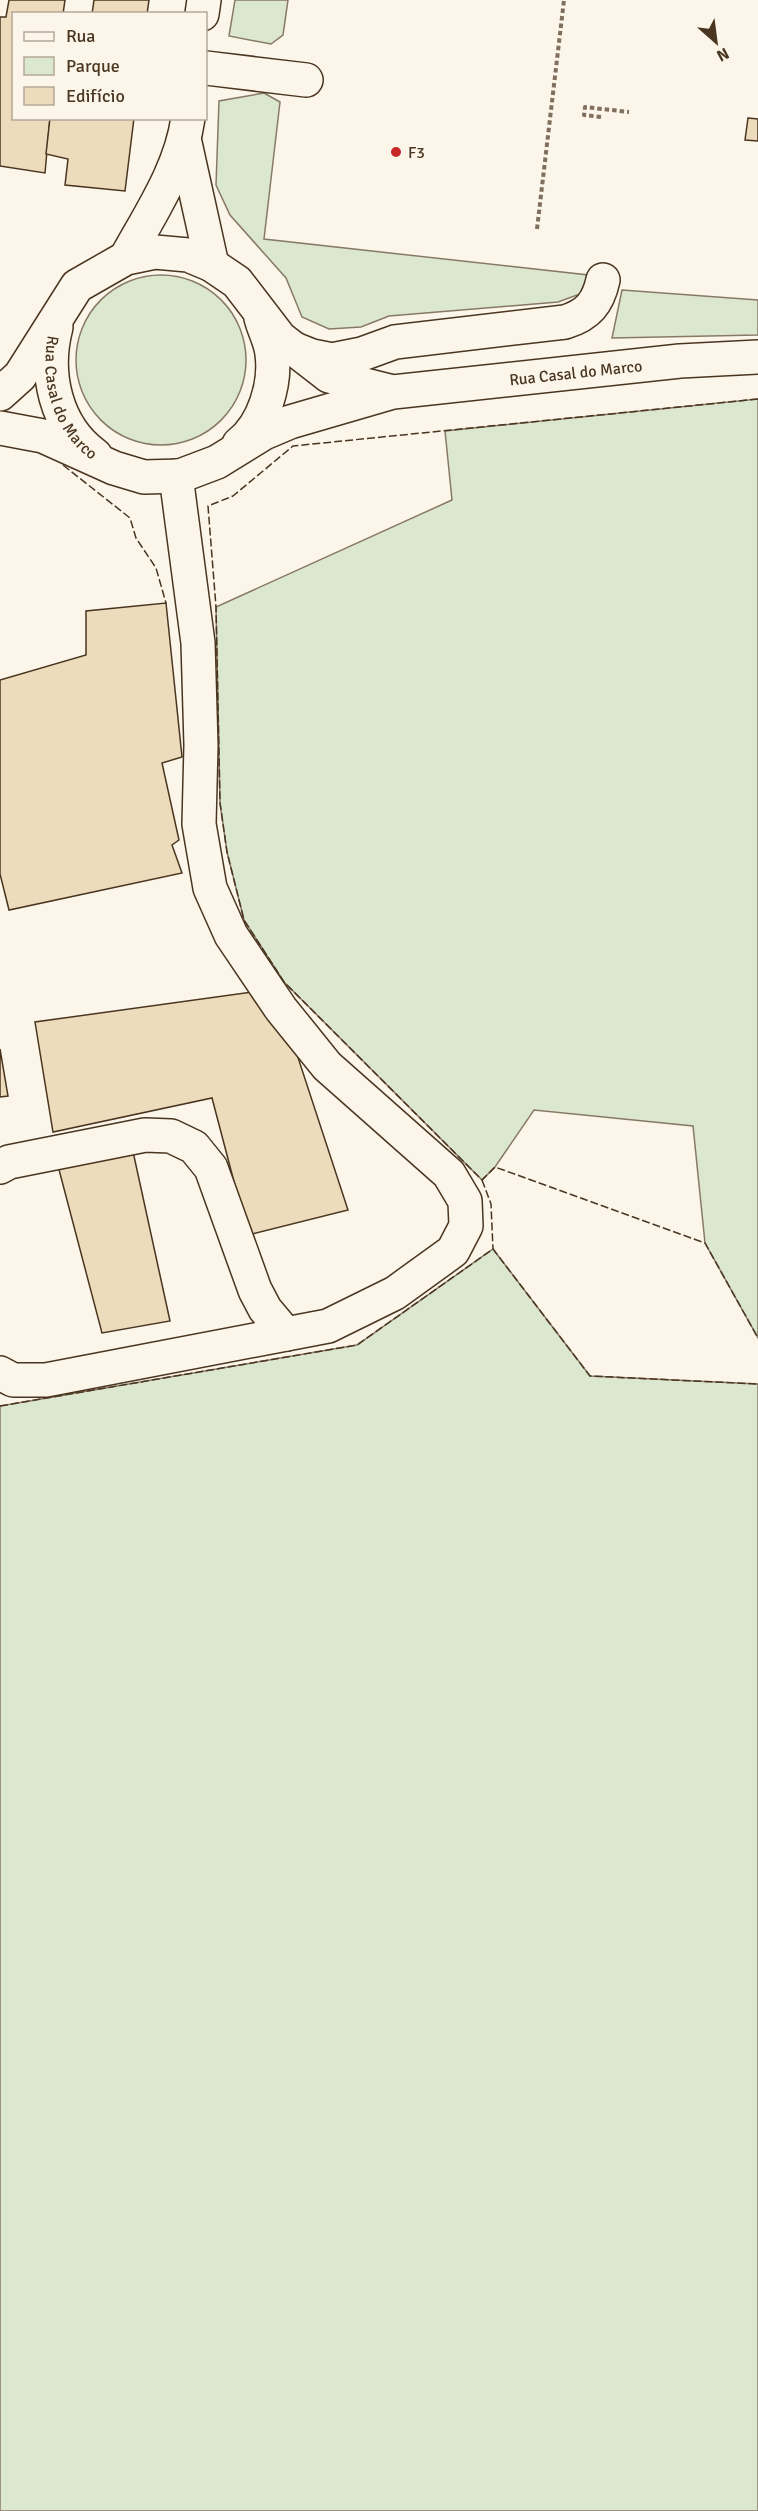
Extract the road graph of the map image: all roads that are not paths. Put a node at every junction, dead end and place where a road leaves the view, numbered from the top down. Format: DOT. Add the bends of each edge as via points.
graph roads {
  1 [pos="207,69"];
  2 [pos="306,80"];
  3 [pos="186,131"];
  4 [pos="126,258"];
  5 [pos="212,265"];
  6 [pos="603,280"];
  7 [pos="257,308"];
  8 [pos="59,315"];
  9 [pos="289,346"];
  10 [pos="758,357"];
  11 [pos="393,392"];
  12 [pos="0,394"];
  13 [pos="0,428"];
  14 [pos="217,462"];
  15 [pos="114,468"];
  16 [pos="176,476"];
  17 [pos="0,1167"];
  18 [pos="286,1334"];
  19 [pos="0,1373"];
  1 -- 2 [label="street"];
  3 -- 4 [label="street" via="156,204"];
  3 -- 5 [label="street"];
  4 -- 5 [label="street, Rua Casal do Marco" via="155,252 188,255"];
  4 -- 8 [label="street, Rua Casal do Marco" via="77,286"];
  5 -- 7 [label="street, Rua Casal do Marco" via="237,282"];
  6 -- 9 [label="street" via="592,307 579,318 565,322 395,342 332,360"];
  7 -- 9 [label="street, Rua Casal do Marco"];
  7 -- 14 [label="street, Rua Casal do Marco" via="272,353 272,383 263,413 244,440"];
  8 -- 12 [label="street, Rua Casal do Marco" via="20,376"];
  8 -- 15 [label="street, Rua Casal do Marco" via="50,349 59,412 82,446"];
  9 -- 11 [label="street, Rua Casal do Marco" via="329,376"];
  10 -- 11 [label="street, Rua Casal do Marco" via="680,361"];
  11 -- 14 [label="street, Rua Casal do Marco" via="290,422"];
  13 -- 15 [label="street, Rua Casal do Marco" via="43,436"];
  14 -- 16 [label="street, Rua Casal do Marco"];
  15 -- 16 [label="street, Rua Casal do Marco" via="144,477"];
  16 -- 18 [label="street" via="198,643 198,824 210,888 231,935 287,1017 327,1066 449,1174 465,1201 466,1227 453,1251 396,1293 328,1326"];
  17 -- 18 [label="street" via="145,1135 171,1136 194,1147 214,1175 255,1290 265,1310"];
  18 -- 19 [label="street" via="46,1380 13,1380"];
}
